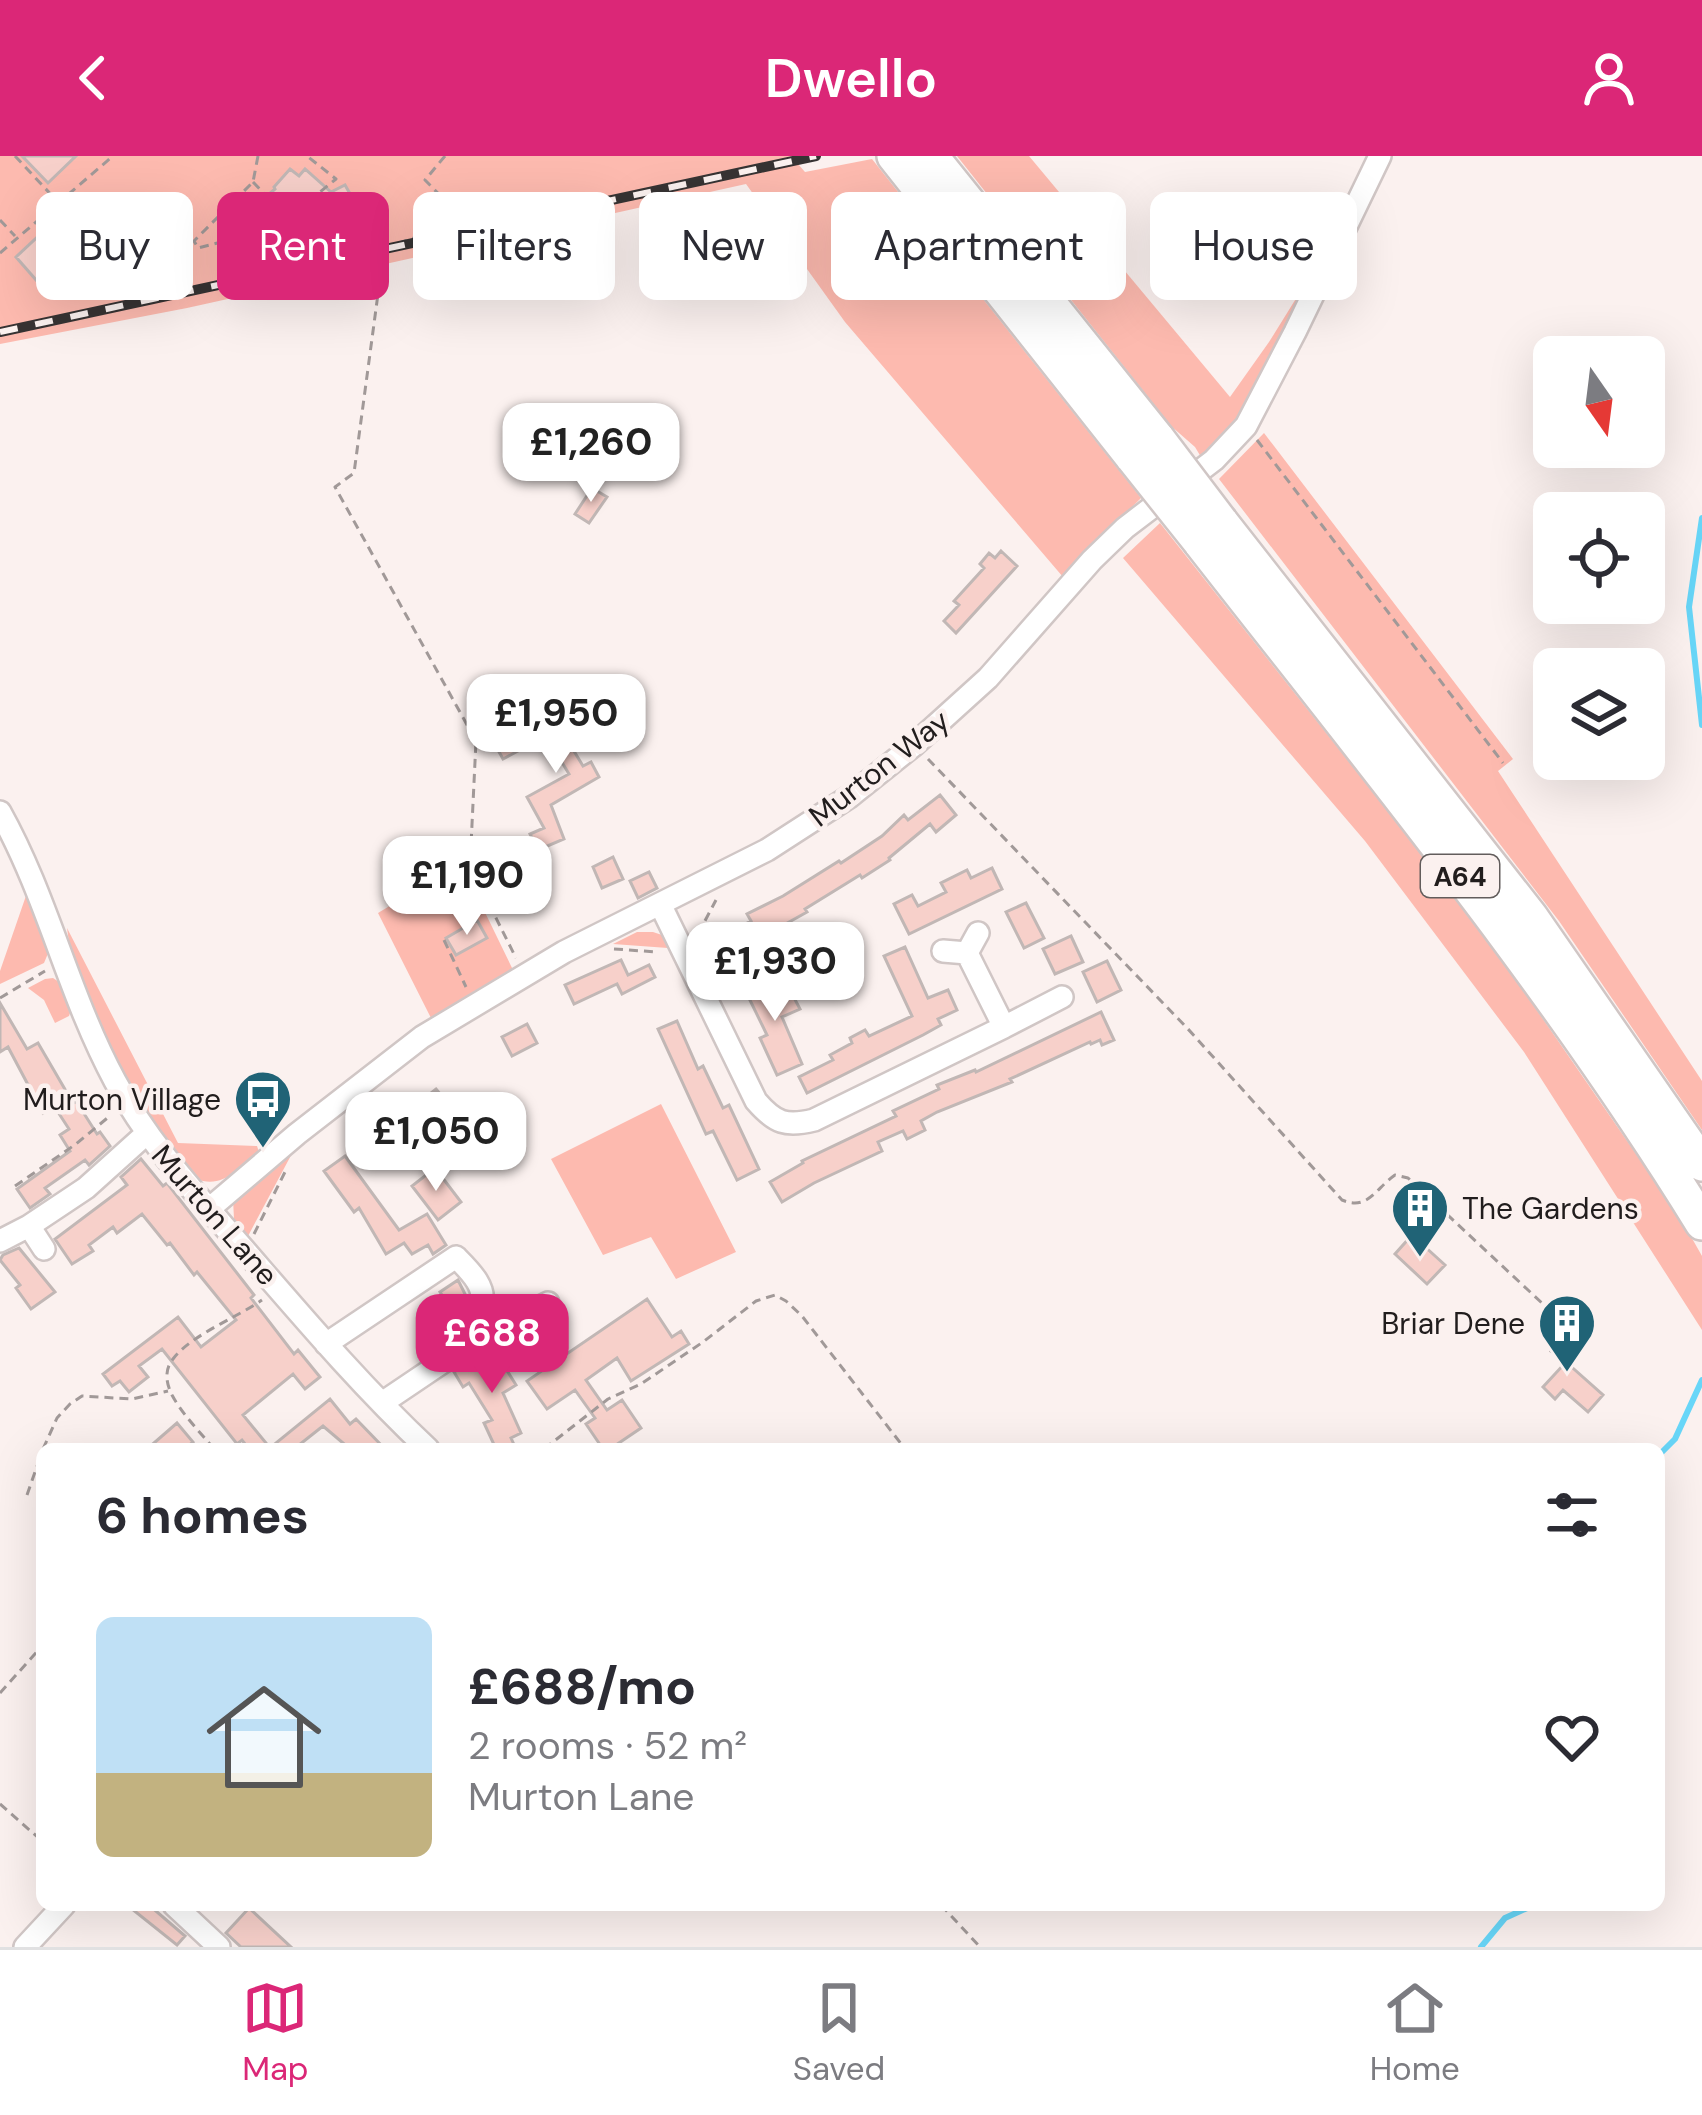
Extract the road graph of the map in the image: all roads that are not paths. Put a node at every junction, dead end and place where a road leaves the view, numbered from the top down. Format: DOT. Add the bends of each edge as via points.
graph roads {
  1 [pos="1380,156"];
  2 [pos="920,165"];
  3 [pos="1211,532"];
  4 [pos="0,812"];
  5 [pos="660,904"];
  6 [pos="943,950"];
  7 [pos="1062,997"];
  8 [pos="1004,1027"];
  9 [pos="146,1134"];
  10 [pos="1702,1164"];
  11 [pos="209,1209"];
  12 [pos="1702,1222"];
  13 [pos="29,1226"];
  14 [pos="0,1241"];
  15 [pos="44,1249"];
  16 [pos="548,1303"];
  17 [pos="479,1307"];
  18 [pos="326,1344"];
  19 [pos="382,1403"];
  20 [pos="422,1443"];
  21 [pos="58,1911"];
  22 [pos="180,1911"];
  23 [pos="25,1947"];
  24 [pos="219,1947"];
  1 -- 5 [label="street, Murton Way" via="1246,426 1214,460 1125,528 914,746 804,827"];
  2 -- 3 [label="highway, A64, bridge"];
  3 -- 10 [label="highway, A64" via="1531,916"];
  3 -- 12 [label="highway, A64" via="1579,1036"];
  4 -- 9 [label="street, Murton Lane" via="96,1044"];
  5 -- 8 [label="street" via="756,1101 780,1121 814,1120"];
  5 -- 11 [label="street, Murton Way" via="422,1037"];
  6 -- 8 [label="street" via="972,943"];
  7 -- 8 [label="street"];
  9 -- 11 [label="street, Murton Lane"];
  9 -- 13 [label="street"];
  11 -- 18 [label="street, Murton Lane"];
  13 -- 14 [label="street"];
  13 -- 15 [label="street"];
  16 -- 19 [label="street" via="473,1341"];
  17 -- 18 [label="street" via="483,1291 456,1257"];
  18 -- 19 [label="street, Murton Lane"];
  19 -- 20 [label="street, Murton Lane"];
  21 -- 23 [label="street"];
  22 -- 24 [label="street"];
}
